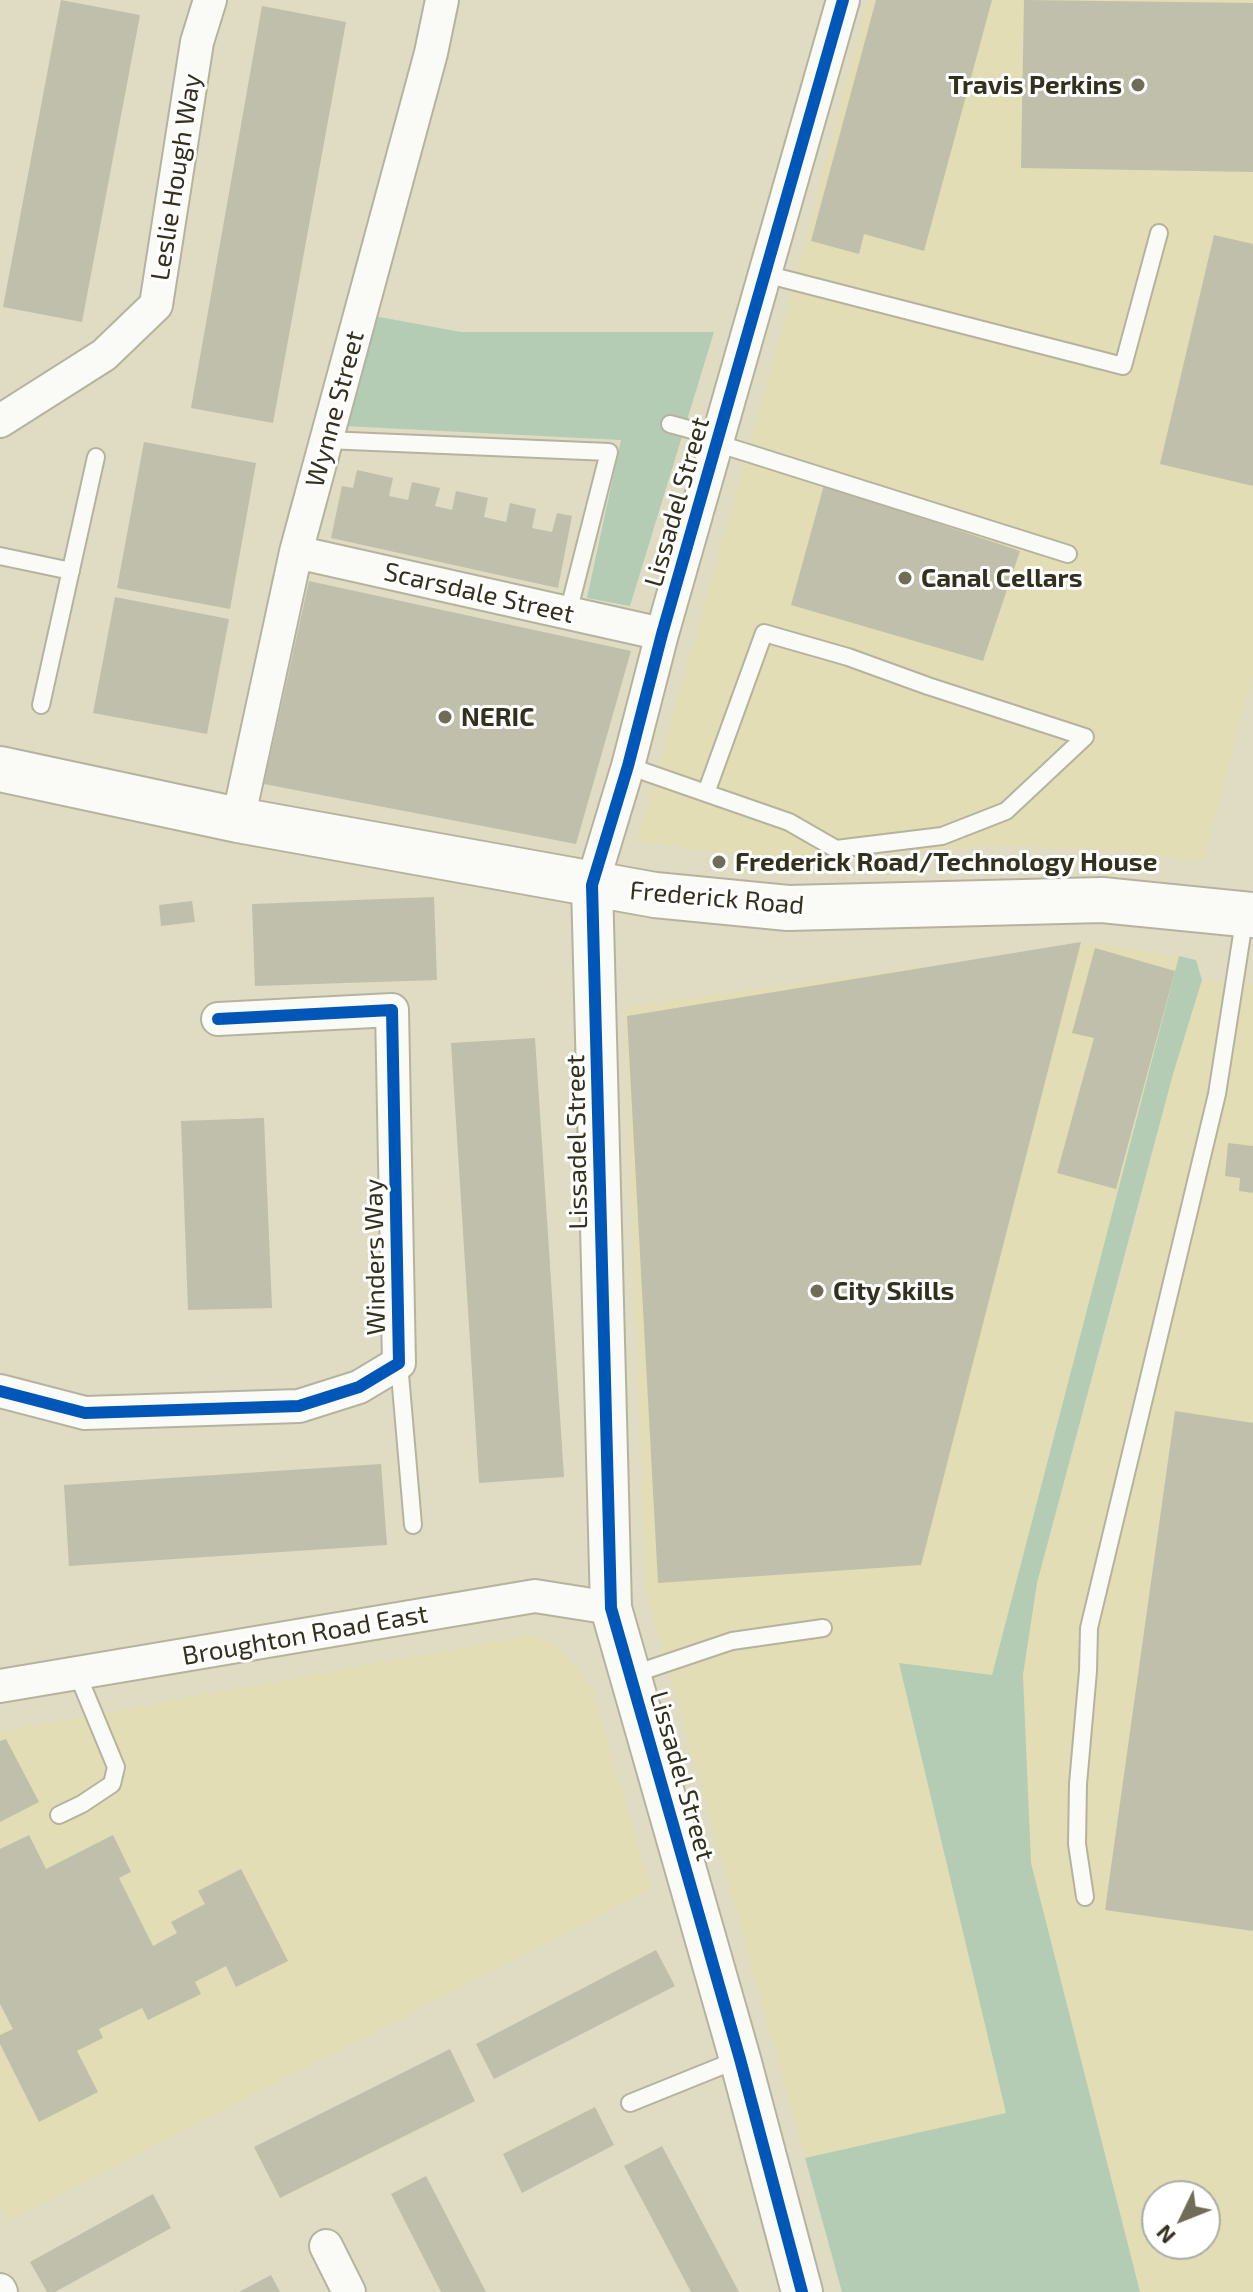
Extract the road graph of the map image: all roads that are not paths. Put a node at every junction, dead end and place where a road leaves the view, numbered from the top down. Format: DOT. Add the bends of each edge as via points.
graph roads {
  1 [pos="210,0"];
  2 [pos="442,0"];
  3 [pos="843,0"];
  4 [pos="1159,233"];
  5 [pos="765,274"];
  6 [pos="0,421"];
  7 [pos="670,424"];
  8 [pos="326,440"];
  9 [pos="717,440"];
  10 [pos="96,457"];
  11 [pos="296,552"];
  12 [pos="1068,554"];
  13 [pos="0,556"];
  14 [pos="71,571"];
  15 [pos="568,613"];
  16 [pos="662,634"];
  17 [pos="41,705"];
  18 [pos="628,766"];
  19 [pos="0,769"];
  20 [pos="706,793"];
  21 [pos="238,820"];
  22 [pos="592,885"];
  23 [pos="1236,913"];
  24 [pos="218,1019"];
  25 [pos="399,1363"];
  26 [pos="0,1391"];
  27 [pos="413,1525"];
  28 [pos="611,1608"];
  29 [pos="823,1628"];
  30 [pos="77,1673"];
  31 [pos="630,1676"];
  32 [pos="0,1686"];
  33 [pos="59,1815"];
  34 [pos="1085,1897"];
  35 [pos="740,2059"];
  36 [pos="630,2103"];
  37 [pos="326,2246"];
  38 [pos="349,2292"];
  39 [pos="802,2292"];
  1 -- 6 [label="street, Leslie Hough Way" via="197,42 156,305 104,355"];
  2 -- 8 [label="street, Wynne Street"];
  3 -- 5 [label="street, Lissadel Street"];
  4 -- 5 [label="lane" via="1123,366"];
  5 -- 9 [label="street, Lissadel Street"];
  7 -- 9 [label="lane"];
  8 -- 11 [label="street, Wynne Street"];
  8 -- 15 [label="lane" via="609,452"];
  9 -- 12 [label="lane"];
  9 -- 16 [label="street, Lissadel Street"];
  10 -- 14 [label="lane"];
  11 -- 15 [label="street, Scarsdale Street"];
  11 -- 21 [label="street, Wynne Street"];
  13 -- 14 [label="lane"];
  14 -- 17 [label="lane"];
  15 -- 16 [label="street, Scarsdale Street"];
  16 -- 18 [label="street, Lissadel Street"];
  18 -- 20 [label="lane"];
  18 -- 22 [label="street, Lissadel Street"];
  19 -- 21 [label="main road, Frederick Road"];
  20 -- 20 [label="lane" via="789,822 836,849 876,846 942,836 1006,811 1085,737 764,633"];
  21 -- 22 [label="main road, Frederick Road"];
  22 -- 23 [label="main road, Frederick Road" via="788,908 1102,900"];
  22 -- 28 [label="street, Lissadel Street"];
  23 -- 34 [label="lane" via="1217,1094 1089,1628 1077,1844"];
  24 -- 25 [label="street, Winders Way" via="392,1010"];
  25 -- 26 [label="street, Winders Way" via="359,1387 299,1406 85,1413"];
  25 -- 27 [label="lane"];
  28 -- 30 [label="street, Broughton Road East" via="535,1596"];
  28 -- 31 [label="street, Lissadel Street"];
  29 -- 31 [label="lane" via="732,1641"];
  30 -- 32 [label="street, Broughton Road East"];
  30 -- 33 [label="lane" via="116,1767 112,1784"];
  31 -- 35 [label="street, Lissadel Street"];
  35 -- 36 [label="lane"];
  35 -- 39 [label="street, Lissadel Street"];
  37 -- 38 [label="street"];
}
